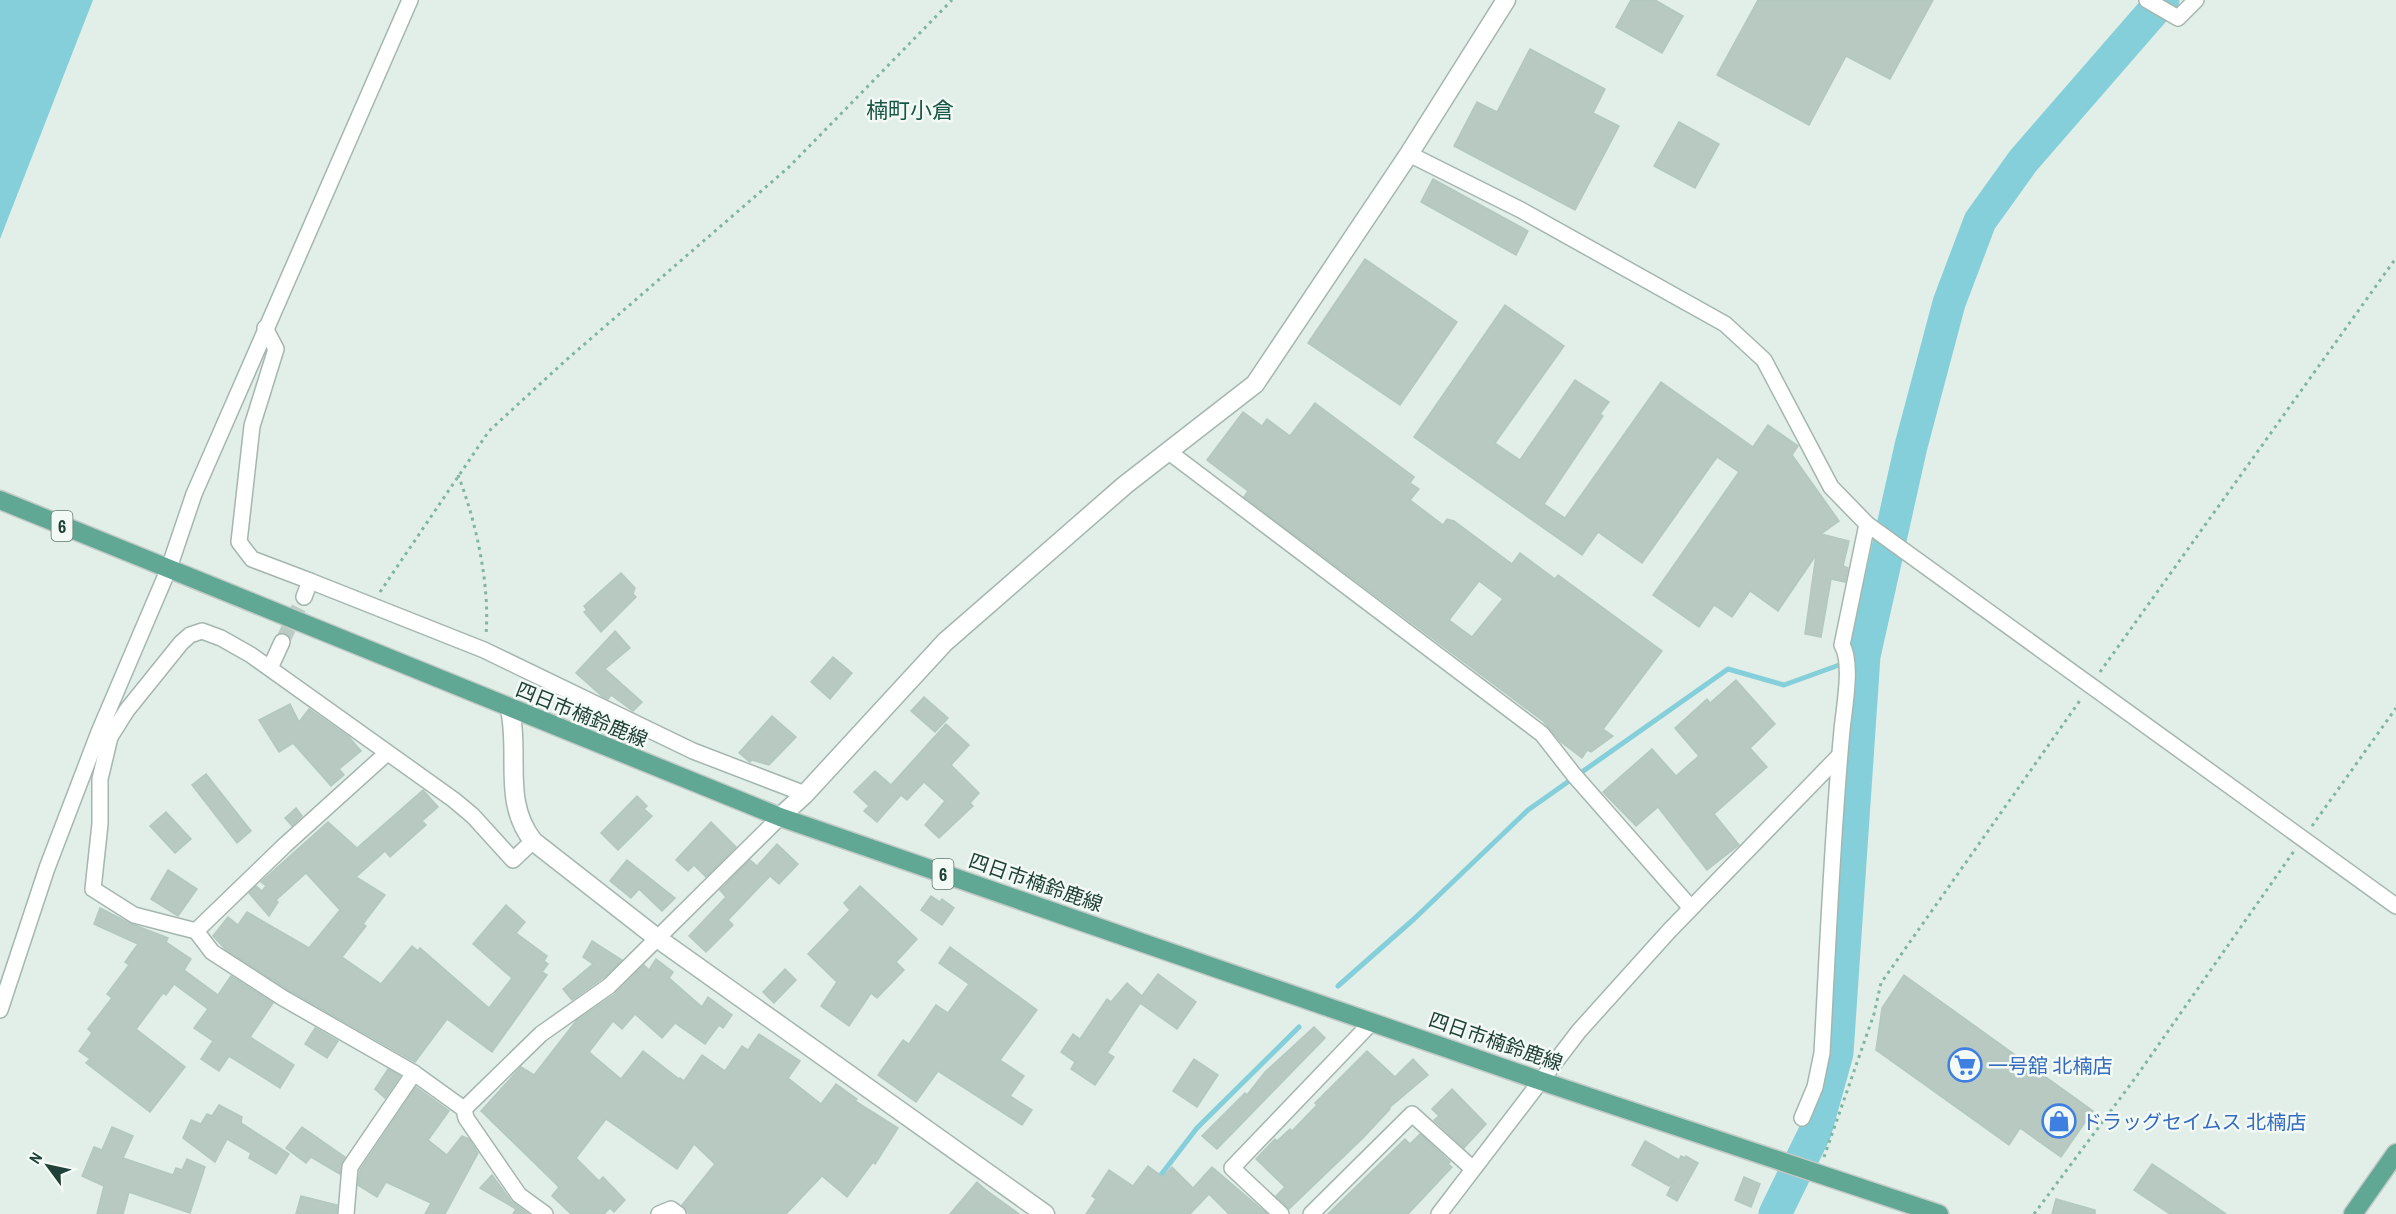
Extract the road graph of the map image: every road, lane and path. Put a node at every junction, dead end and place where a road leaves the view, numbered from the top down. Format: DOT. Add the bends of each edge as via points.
graph roads {
  1 [pos="410,0"];
  2 [pos="952,0"];
  3 [pos="1506,0"];
  4 [pos="2147,0"];
  5 [pos="2196,0"];
  6 [pos="1409,154"];
  7 [pos="2396,258"];
  8 [pos="265,328"];
  9 [pos="1169,452"];
  10 [pos="458,475"];
  11 [pos="0,500"];
  12 [pos="1871,527"];
  13 [pos="169,568"];
  14 [pos="310,581"];
  15 [pos="304,597"];
  16 [pos="370,606"];
  17 [pos="282,642"];
  18 [pos="484,650"];
  19 [pos="271,666"];
  20 [pos="2090,686"];
  21 [pos="2396,708"];
  22 [pos="510,709"];
  23 [pos="105,735"];
  24 [pos="387,753"];
  25 [pos="1839,756"];
  26 [pos="805,794"];
  27 [pos="780,817"];
  28 [pos="2303,839"];
  29 [pos="533,841"];
  30 [pos="2396,906"];
  31 [pos="1691,908"];
  32 [pos="196,931"];
  33 [pos="657,938"];
  34 [pos="0,1010"];
  35 [pos="1372,1022"];
  36 [pos="414,1073"];
  37 [pos="1541,1081"];
  38 [pos="464,1109"];
  39 [pos="1802,1118"];
  40 [pos="2396,1153"];
  41 [pos="1473,1169"];
  42 [pos="1818,1173"];
  43 [pos="345,1214"];
  44 [pos="545,1214"];
  45 [pos="659,1214"];
  46 [pos="678,1214"];
  47 [pos="1045,1214"];
  48 [pos="1281,1214"];
  49 [pos="1311,1214"];
  50 [pos="1439,1214"];
  51 [pos="1939,1214"];
  52 [pos="2034,1214"];
  53 [pos="2353,1214"];
  1 -- 8 [label="street"];
  2 -- 10 [label="path" via="789,167 489,431"];
  3 -- 6 [label="street"];
  4 -- 5 [label="street" via="2178,18"];
  6 -- 9 [label="street" via="1255,384"];
  6 -- 12 [label="street" via="1521,210 1725,324 1764,360 1832,487"];
  7 -- 20 [label="path"];
  8 -- 13 [label="street" via="194,494"];
  8 -- 14 [label="street" via="276,349 252,426 239,542 252,559"];
  9 -- 26 [label="street" via="1125,485 945,642"];
  9 -- 31 [label="street" via="1542,734"];
  10 -- 16 [label="path"];
  10 -- 18 [label="path" via="470,505 482,570 488,614"];
  11 -- 13 [label="main road, 四日市楠鈴鹿線 / 6"];
  12 -- 20 [label="street"];
  12 -- 25 [label="street" via="1842,645 1846,662"];
  13 -- 22 [label="main road, 四日市楠鈴鹿線 / 6"];
  13 -- 23 [label="street"];
  14 -- 15 [label="street"];
  14 -- 16 [label="street"];
  16 -- 18 [label="street"];
  17 -- 19 [label="street"];
  18 -- 26 [label="street" via="693,751"];
  19 -- 23 [label="street" via="221,638 202,632 190,635"];
  19 -- 24 [label="street"];
  20 -- 28 [label="street"];
  20 -- 42 [label="path" via="1881,983 1874,1014"];
  21 -- 28 [label="path"];
  22 -- 27 [label="main road, 四日市楠鈴鹿線 / 6"];
  22 -- 29 [label="street" via="515,732 516,812"];
  23 -- 32 [label="street" via="93,889 134,915"];
  23 -- 34 [label="street" via="47,868"];
  24 -- 29 [label="street" via="467,811 513,860"];
  24 -- 32 [label="street"];
  25 -- 31 [label="street"];
  25 -- 39 [label="street" via="1822,1053 1815,1087"];
  26 -- 27 [label="street"];
  27 -- 33 [label="street"];
  27 -- 35 [label="main road, 四日市楠鈴鹿線 / 6"];
  28 -- 30 [label="street"];
  28 -- 52 [label="path" via="2136,1077"];
  29 -- 33 [label="street"];
  31 -- 37 [label="street" via="1579,1031"];
  32 -- 36 [label="street" via="212,952"];
  33 -- 38 [label="street" via="609,986 541,1034"];
  33 -- 47 [label="street"];
  35 -- 37 [label="main road, 四日市楠鈴鹿線 / 6"];
  35 -- 48 [label="street" via="1232,1168"];
  36 -- 38 [label="street"];
  36 -- 43 [label="street" via="350,1167"];
  37 -- 41 [label="street"];
  37 -- 42 [label="main road, 四日市楠鈴鹿線 / 6"];
  38 -- 44 [label="street" via="466,1118 519,1195"];
  40 -- 53 [label="main road"];
  41 -- 49 [label="street" via="1412,1114"];
  41 -- 50 [label="street"];
  42 -- 51 [label="main road, 四日市楠鈴鹿線 / 6"];
  45 -- 46 [label="street" via="671,1209"];
}
